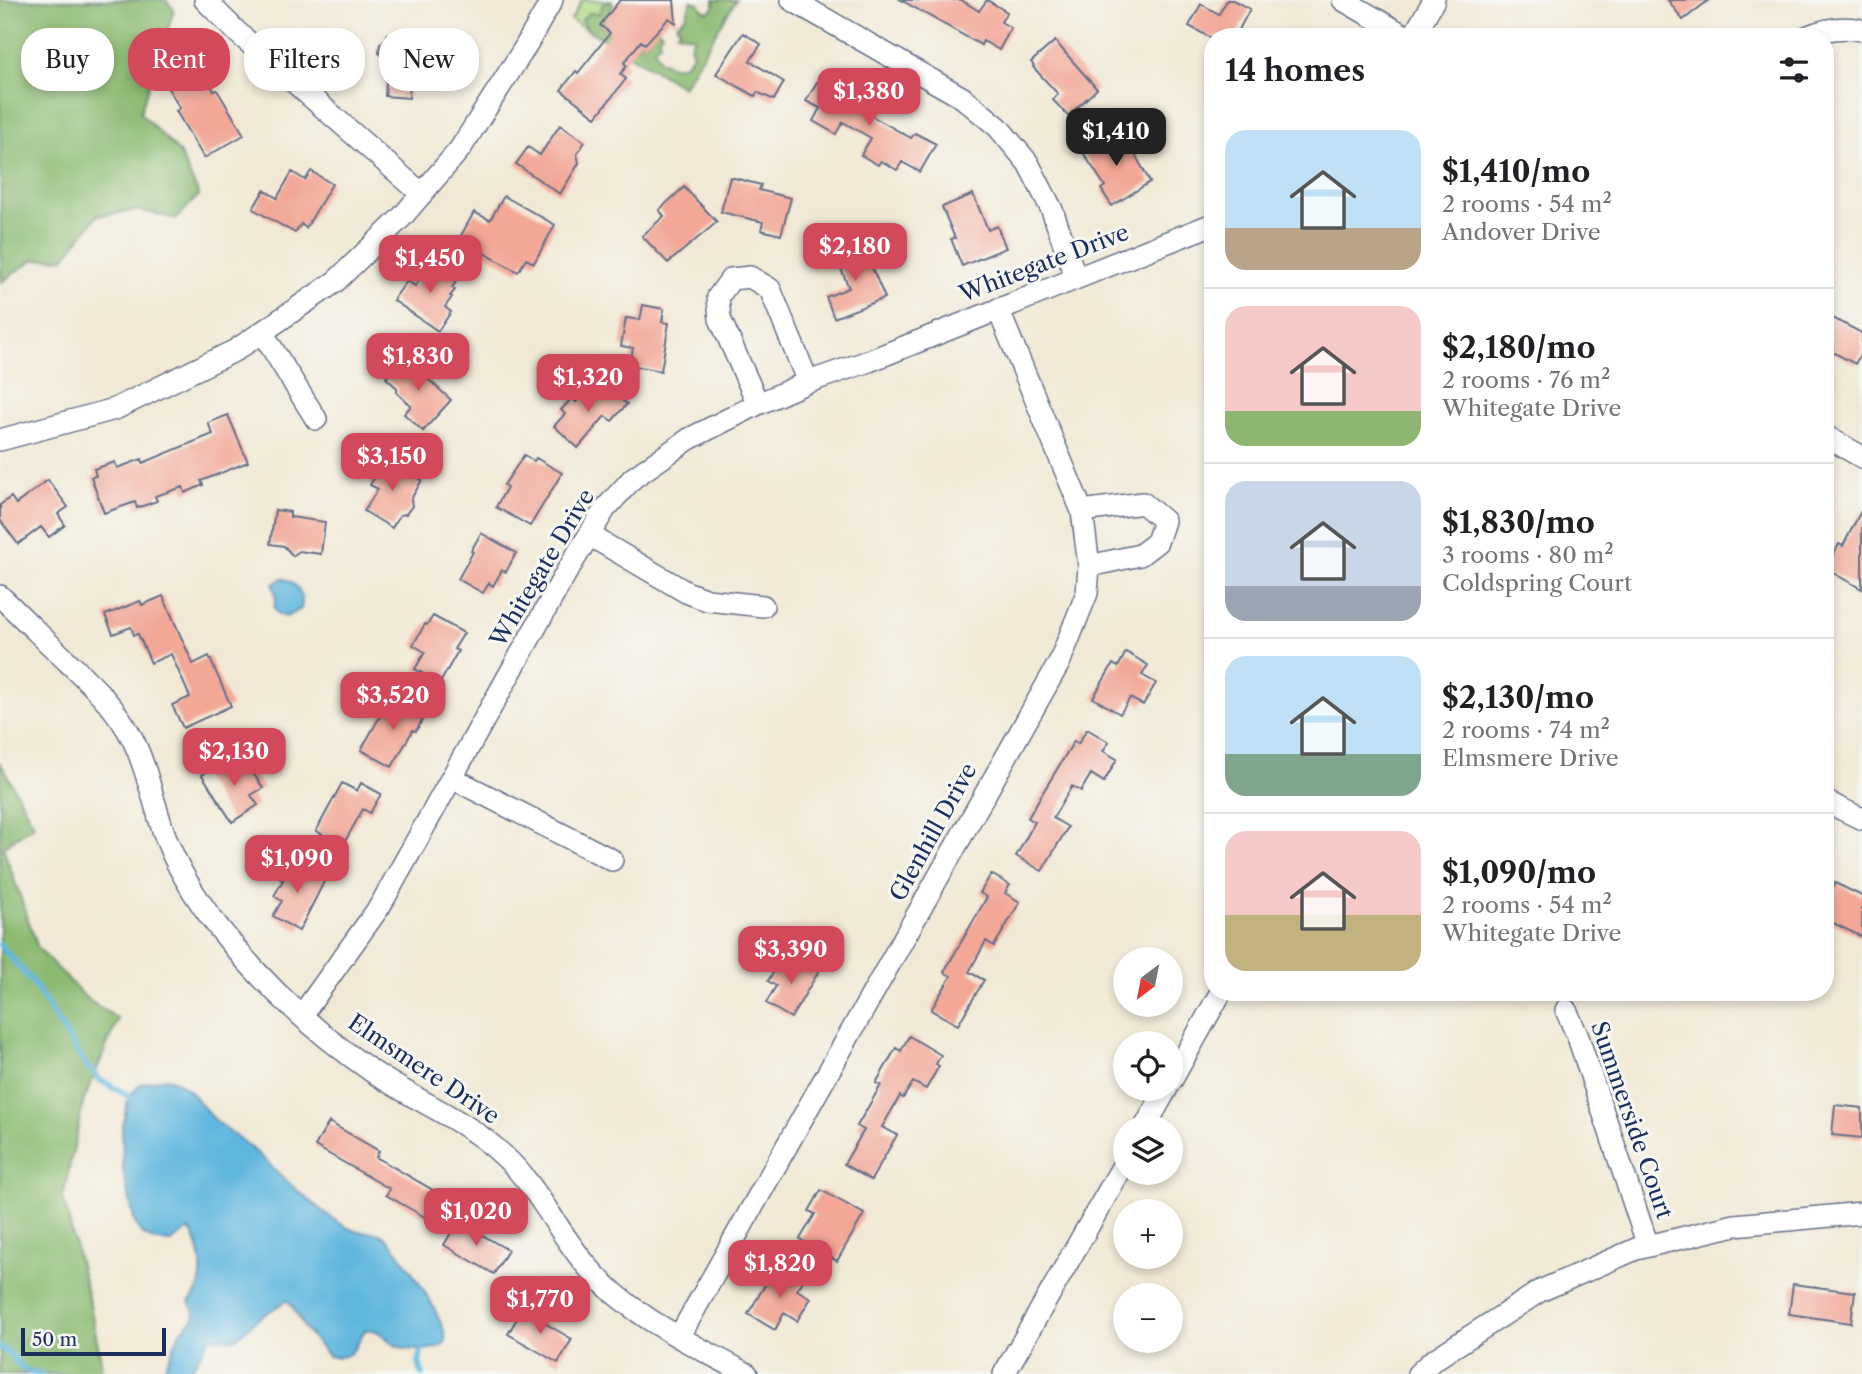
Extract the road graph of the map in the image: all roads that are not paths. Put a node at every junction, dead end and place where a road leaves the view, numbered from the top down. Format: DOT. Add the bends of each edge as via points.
graph roads {
  1 [pos="205,0"];
  2 [pos="552,0"];
  3 [pos="792,0"];
  4 [pos="1343,0"];
  5 [pos="1434,0"];
  6 [pos="1391,28"];
  7 [pos="1418,28"];
  8 [pos="1856,28"];
  9 [pos="1834,30"];
  10 [pos="422,194"];
  11 [pos="1204,228"];
  12 [pos="1076,278"];
  13 [pos="998,309"];
  14 [pos="262,332"];
  15 [pos="808,382"];
  16 [pos="758,404"];
  17 [pos="316,419"];
  18 [pos="0,440"];
  19 [pos="1834,441"];
  20 [pos="1862,457"];
  21 [pos="1082,511"];
  22 [pos="589,535"];
  23 [pos="1089,566"];
  24 [pos="0,596"];
  25 [pos="763,606"];
  26 [pos="452,778"];
  27 [pos="1834,805"];
  28 [pos="1862,819"];
  29 [pos="612,860"];
  30 [pos="1216,1001"];
  31 [pos="1566,1010"];
  32 [pos="302,1015"];
  33 [pos="1183,1060"];
  34 [pos="1113,1183"];
  35 [pos="1862,1213"];
  36 [pos="1648,1247"];
  37 [pos="679,1337"];
  38 [pos="747,1374"];
  39 [pos="1004,1374"];
  40 [pos="1418,1374"];
  1 -- 10 [label="street"];
  2 -- 10 [label="street" via="460,149"];
  3 -- 12 [label="street" via="963,98 998,127 1028,163 1052,210"];
  4 -- 6 [label="street"];
  5 -- 7 [label="street"];
  8 -- 9 [label="street"];
  10 -- 14 [label="street" via="335,282"];
  11 -- 12 [label="street, Whitegate Drive"];
  12 -- 13 [label="street, Whitegate Drive"];
  13 -- 15 [label="street, Whitegate Drive"];
  13 -- 21 [label="street, Glenhill Drive"];
  14 -- 17 [label="street"];
  14 -- 18 [label="street" via="236,350 115,409"];
  15 -- 16 [label="street, Whitegate Drive"];
  15 -- 16 [label="street" via="770,289 750,277 731,279 718,297 720,319"];
  16 -- 22 [label="street, Whitegate Drive" via="689,439 633,478"];
  19 -- 20 [label="street"];
  21 -- 23 [label="street, Glenhill Drive"];
  21 -- 23 [label="street" via="1143,503 1164,521 1157,542 1140,555"];
  22 -- 25 [label="street" via="687,592 707,600"];
  22 -- 26 [label="street, Whitegate Drive"];
  23 -- 37 [label="street, Glenhill Drive" via="1087,593 1059,663"];
  24 -- 32 [label="street, Elmsmere Drive" via="118,715 134,741 164,835 201,902 242,956"];
  26 -- 29 [label="street"];
  26 -- 32 [label="street, Whitegate Drive" via="380,906"];
  27 -- 28 [label="street"];
  30 -- 33 [label="street"];
  31 -- 36 [label="street, Summerside Court"];
  32 -- 37 [label="street, Elmsmere Drive" via="372,1072 513,1163 588,1267 616,1296"];
  34 -- 39 [label="street"];
  35 -- 36 [label="street" via="1735,1225"];
  36 -- 40 [label="street" via="1540,1291"];
  37 -- 38 [label="street, Elmsmere Drive"];
}
